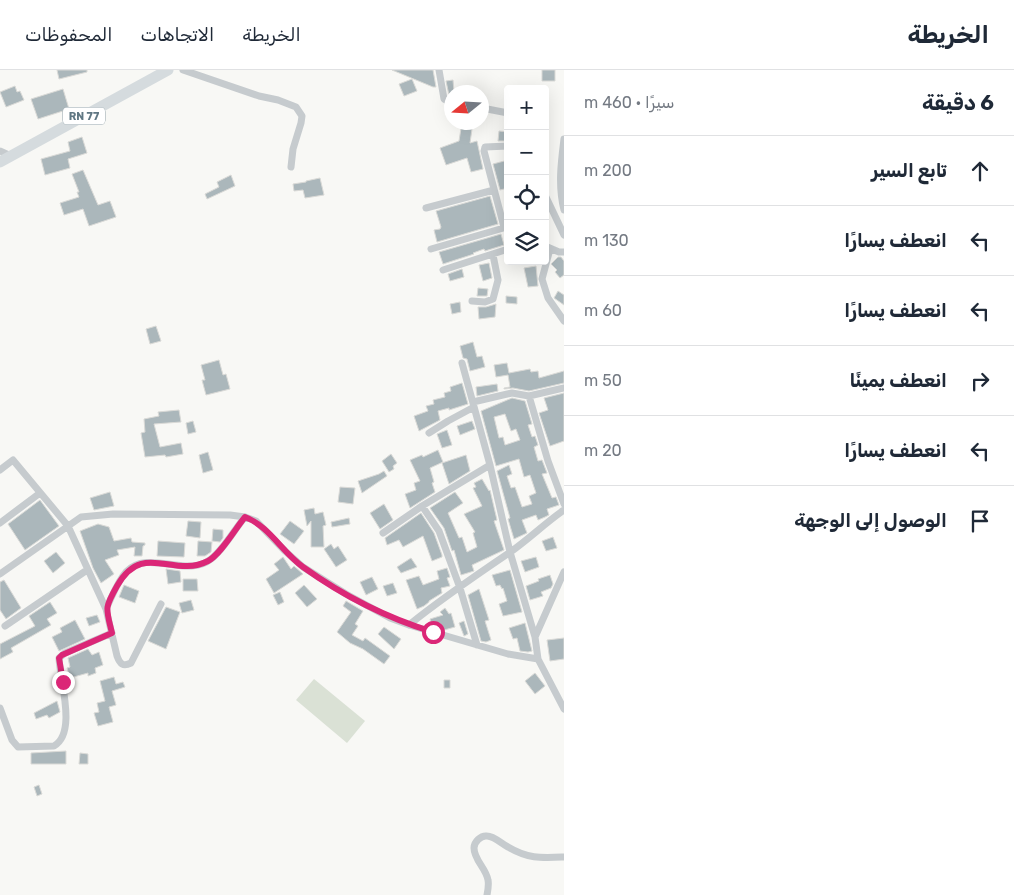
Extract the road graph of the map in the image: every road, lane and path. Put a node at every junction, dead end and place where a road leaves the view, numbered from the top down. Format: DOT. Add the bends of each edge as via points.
graph roads {
  1 [pos="168,70"];
  2 [pos="183,70"];
  3 [pos="439,70"];
  4 [pos="444,99"];
  5 [pos="489,109"];
  6 [pos="504,112"];
  7 [pos="564,139"];
  8 [pos="504,146"];
  9 [pos="5,154"];
  10 [pos="0,162"];
  11 [pos="291,167"];
  12 [pos="494,190"];
  13 [pos="549,205"];
  14 [pos="426,208"];
  15 [pos="564,210"];
  16 [pos="554,217"];
  17 [pos="549,218"];
  18 [pos="504,221"];
  19 [pos="504,228"];
  20 [pos="564,235"];
  21 [pos="549,247"];
  22 [pos="431,249"];
  23 [pos="504,250"];
  24 [pos="564,252"];
  25 [pos="493,254"];
  26 [pos="544,265"];
  27 [pos="443,270"];
  28 [pos="472,301"];
  29 [pos="564,321"];
  30 [pos="462,363"];
  31 [pos="564,388"];
  32 [pos="529,396"];
  33 [pos="474,405"];
  34 [pos="430,433"];
  35 [pos="490,465"];
  36 [pos="0,470"];
  37 [pos="40,493"];
  38 [pos="564,504"];
  39 [pos="422,506"];
  40 [pos="563,513"];
  41 [pos="245,517"];
  42 [pos="0,523"];
  43 [pos="68,526"];
  44 [pos="383,533"];
  45 [pos="510,552"];
  46 [pos="87,570"];
  47 [pos="564,572"];
  48 [pos="0,574"];
  49 [pos="460,588"];
  50 [pos="161,604"];
  51 [pos="106,609"];
  52 [pos="408,625"];
  53 [pos="5,626"];
  54 [pos="112,633"];
  55 [pos="535,637"];
  56 [pos="477,645"];
  57 [pos="538,659"];
  58 [pos="0,708"];
  59 [pos="564,709"];
  60 [pos="564,856"];
  61 [pos="487,895"];
  1 -- 9 [label="main road, RN 77"];
  2 -- 11 [label="street" via="296,107 302,116"];
  3 -- 4 [label="street"];
  5 -- 6 [label="street"];
  7 -- 15 [label="street" via="560,181"];
  8 -- 12 [label="street" via="484,148"];
  9 -- 10 [label="main road, RN 77"];
  12 -- 14 [label="street"];
  12 -- 18 [label="street"];
  13 -- 16 [label="street"];
  16 -- 17 [label="street"];
  16 -- 20 [label="street"];
  19 -- 22 [label="street"];
  21 -- 24 [label="street"];
  23 -- 25 [label="street"];
  25 -- 27 [label="street"];
  25 -- 28 [label="street" via="498,280 493,300"];
  26 -- 29 [label="street" via="543,286"];
  30 -- 33 [label="street"];
  31 -- 32 [label="street"];
  32 -- 33 [label="street" via="512,393"];
  32 -- 38 [label="street"];
  33 -- 34 [label="street"];
  33 -- 35 [label="street"];
  35 -- 39 [label="street"];
  35 -- 45 [label="street"];
  36 -- 37 [label="street" via="13,460"];
  37 -- 42 [label="street"];
  37 -- 43 [label="street"];
  39 -- 44 [label="street"];
  39 -- 49 [label="street" via="438,531"];
  40 -- 45 [label="street"];
  41 -- 43 [label="street" via="98,514 81,517"];
  41 -- 51 [label="street" via="210,560 184,566 150,562 133,567 122,578"];
  41 -- 52 [label="street" via="256,522 303,567 346,594"];
  43 -- 46 [label="street"];
  43 -- 48 [label="street"];
  45 -- 49 [label="street"];
  45 -- 55 [label="street"];
  46 -- 51 [label="street"];
  46 -- 53 [label="street"];
  47 -- 55 [label="street"];
  49 -- 52 [label="street"];
  49 -- 56 [label="street"];
  50 -- 54 [label="street" via="127,666 119,662"];
  51 -- 54 [label="street"];
  52 -- 56 [label="street"];
  54 -- 58 [label="street" via="59,658 66,717 64,733 58,744 18,747 12,740"];
  55 -- 57 [label="street"];
  56 -- 57 [label="street"];
  57 -- 59 [label="street"];
  60 -- 61 [label="street" via="529,857 487,835 478,839 474,847 488,879"];
}
